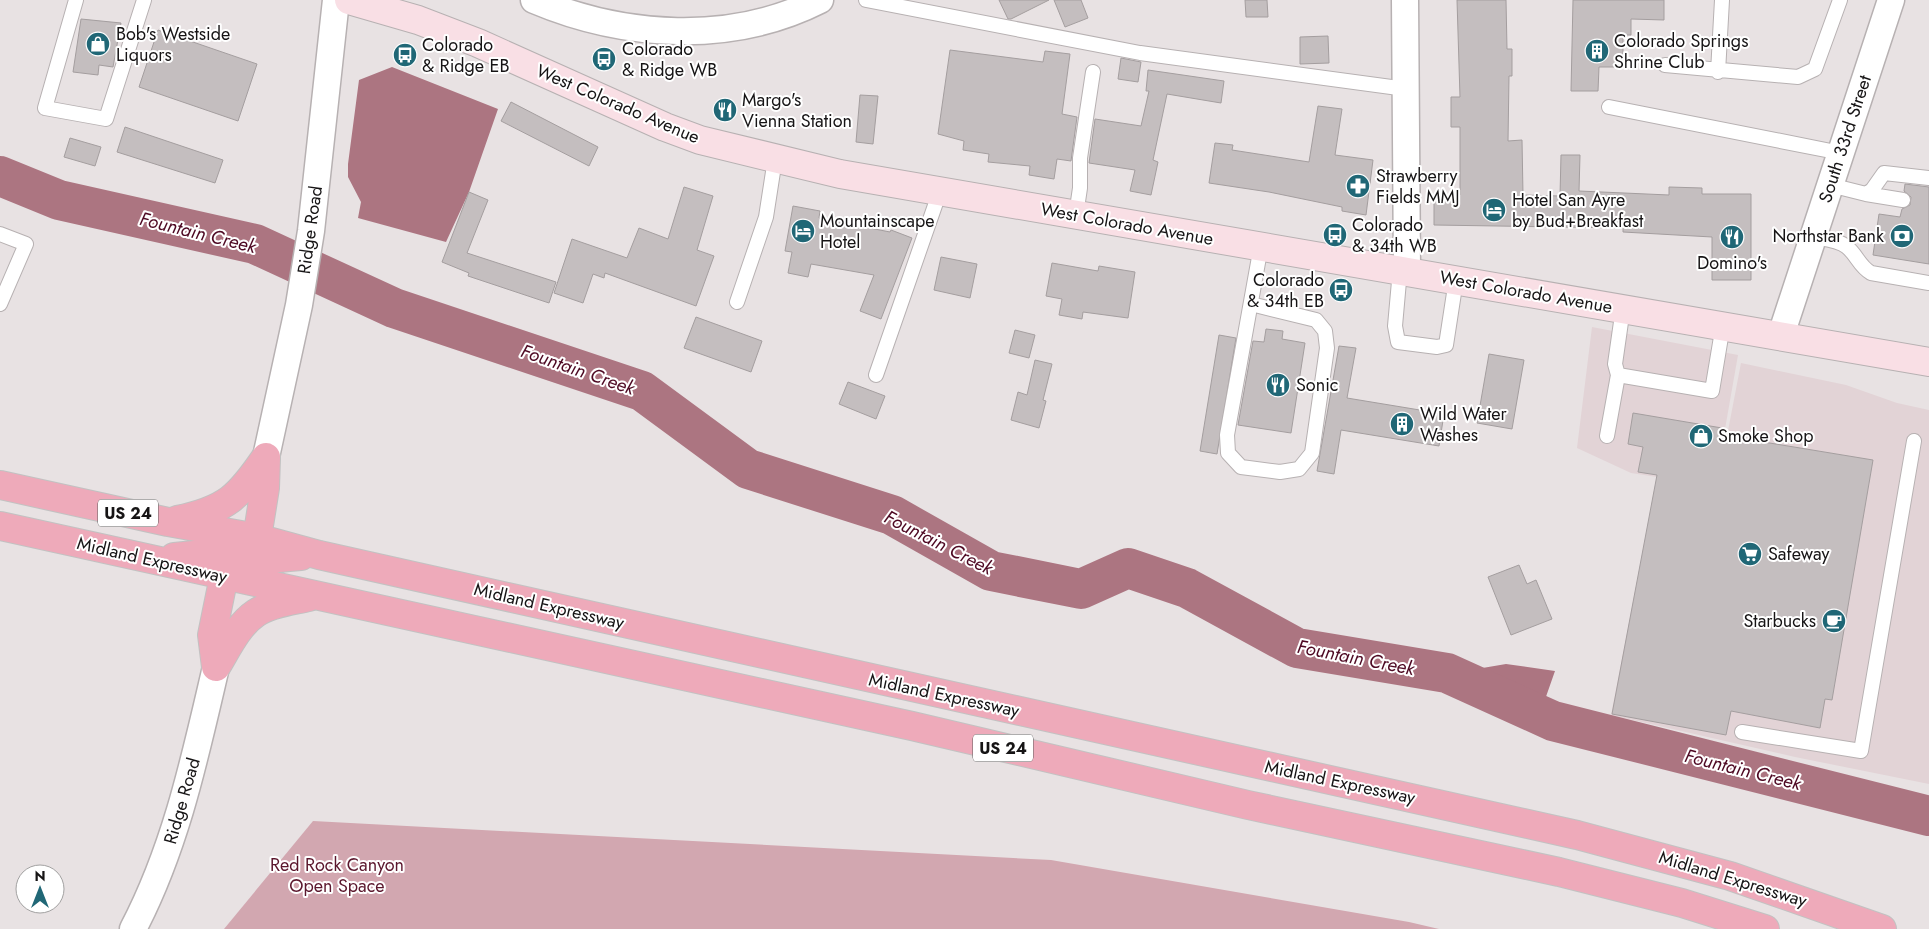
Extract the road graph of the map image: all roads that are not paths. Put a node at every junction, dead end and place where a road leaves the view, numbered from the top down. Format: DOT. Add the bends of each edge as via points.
graph roads {
  1 [pos="76,0"];
  2 [pos="144,0"];
  3 [pos="336,0"];
  4 [pos="349,0"];
  5 [pos="534,0"];
  6 [pos="820,0"];
  7 [pos="866,0"];
  8 [pos="1405,0"];
  9 [pos="1722,0"];
  10 [pos="1840,0"];
  11 [pos="1891,0"];
  12 [pos="1665,66"];
  13 [pos="1093,72"];
  14 [pos="1718,72"];
  15 [pos="1406,90"];
  16 [pos="1609,107"];
  17 [pos="1841,153"];
  18 [pos="775,159"];
  19 [pos="1929,178"];
  20 [pos="1830,185"];
  21 [pos="940,192"];
  22 [pos="1866,194"];
  23 [pos="1903,200"];
  24 [pos="1076,215"];
  25 [pos="0,234"];
  26 [pos="1813,237"];
  27 [pos="1261,246"];
  28 [pos="1403,271"];
  29 [pos="1456,280"];
  30 [pos="1929,283"];
  31 [pos="737,302"];
  32 [pos="0,304"];
  33 [pos="1251,304"];
  34 [pos="1623,308"];
  35 [pos="1723,325"];
  36 [pos="1781,335"];
  37 [pos="1929,362"];
  38 [pos="876,375"];
  39 [pos="1618,376"];
  40 [pos="1607,436"];
  41 [pos="1914,441"];
  42 [pos="266,458"];
  43 [pos="0,484"];
  44 [pos="168,522"];
  45 [pos="0,526"];
  46 [pos="257,538"];
  47 [pos="319,555"];
  48 [pos="144,558"];
  49 [pos="224,576"];
  50 [pos="314,596"];
  51 [pos="216,667"];
  52 [pos="1742,732"];
  53 [pos="134,929"];
  54 [pos="1765,929"];
  55 [pos="1882,929"];
  1 -- 2 [label="lane" via="45,108 106,119"];
  3 -- 42 [label="street, Ridge Road" via="311,231"];
  4 -- 18 [label="main road, West Colorado Avenue" via="478,42 683,134"];
  5 -- 6 [label="street" via="595,20 673,32 746,26"];
  7 -- 15 [label="lane" via="1140,53"];
  8 -- 15 [label="street"];
  9 -- 14 [label="lane"];
  10 -- 14 [label="lane" via="1814,69 1798,77"];
  11 -- 17 [label="street, South 33rd Street"];
  12 -- 14 [label="lane"];
  13 -- 24 [label="lane" via="1080,158"];
  15 -- 28 [label="street"];
  16 -- 17 [label="lane"];
  17 -- 20 [label="street, South 33rd Street"];
  18 -- 21 [label="main road, West Colorado Avenue"];
  18 -- 31 [label="lane" via="766,217"];
  19 -- 22 [label="lane" via="1884,173"];
  20 -- 22 [label="lane"];
  20 -- 26 [label="street, South 33rd Street"];
  21 -- 24 [label="main road, West Colorado Avenue"];
  21 -- 38 [label="lane"];
  22 -- 23 [label="lane"];
  24 -- 27 [label="main road, West Colorado Avenue"];
  25 -- 32 [label="lane" via="26,244"];
  26 -- 30 [label="lane" via="1843,244 1871,273"];
  26 -- 36 [label="street, South 33rd Street"];
  27 -- 28 [label="main road, West Colorado Avenue"];
  27 -- 33 [label="lane"];
  28 -- 29 [label="main road, West Colorado Avenue"];
  28 -- 29 [label="lane" via="1395,326 1398,342 1437,347 1446,345"];
  29 -- 34 [label="main road, West Colorado Avenue"];
  33 -- 33 [label="lane" via="1227,434 1228,453 1241,467 1280,472 1299,469 1312,453 1328,348 1325,331 1316,320"];
  34 -- 35 [label="main road, West Colorado Avenue"];
  34 -- 39 [label="lane" via="1615,364"];
  35 -- 36 [label="main road, West Colorado Avenue"];
  35 -- 39 [label="lane" via="1712,391"];
  36 -- 37 [label="main road, West Colorado Avenue"];
  39 -- 40 [label="lane"];
  41 -- 52 [label="lane" via="1861,751"];
  42 -- 44 [label="highway" via="246,486 227,503 205,514"];
  42 -- 46 [label="highway"];
  43 -- 44 [label="highway, Midland Expressway / US 24"];
  44 -- 46 [label="highway, Midland Expressway / US 24"];
  45 -- 48 [label="highway, Midland Expressway / US 24"];
  46 -- 47 [label="highway, Midland Expressway / US 24"];
  46 -- 48 [label="highway" via="234,548 202,555"];
  47 -- 49 [label="highway" via="264,560 240,566"];
  47 -- 55 [label="highway, Midland Expressway / US 24" via="1577,835 1730,876"];
  48 -- 49 [label="highway, Midland Expressway / US 24"];
  49 -- 50 [label="highway, Midland Expressway / US 24"];
  49 -- 51 [label="highway" via="212,635"];
  50 -- 51 [label="highway" via="256,613 237,632"];
  50 -- 54 [label="highway, Midland Expressway / US 24" via="912,726 1248,805 1559,872 1682,903"];
  51 -- 53 [label="street, Ridge Road" via="184,804 153,891"];
}
